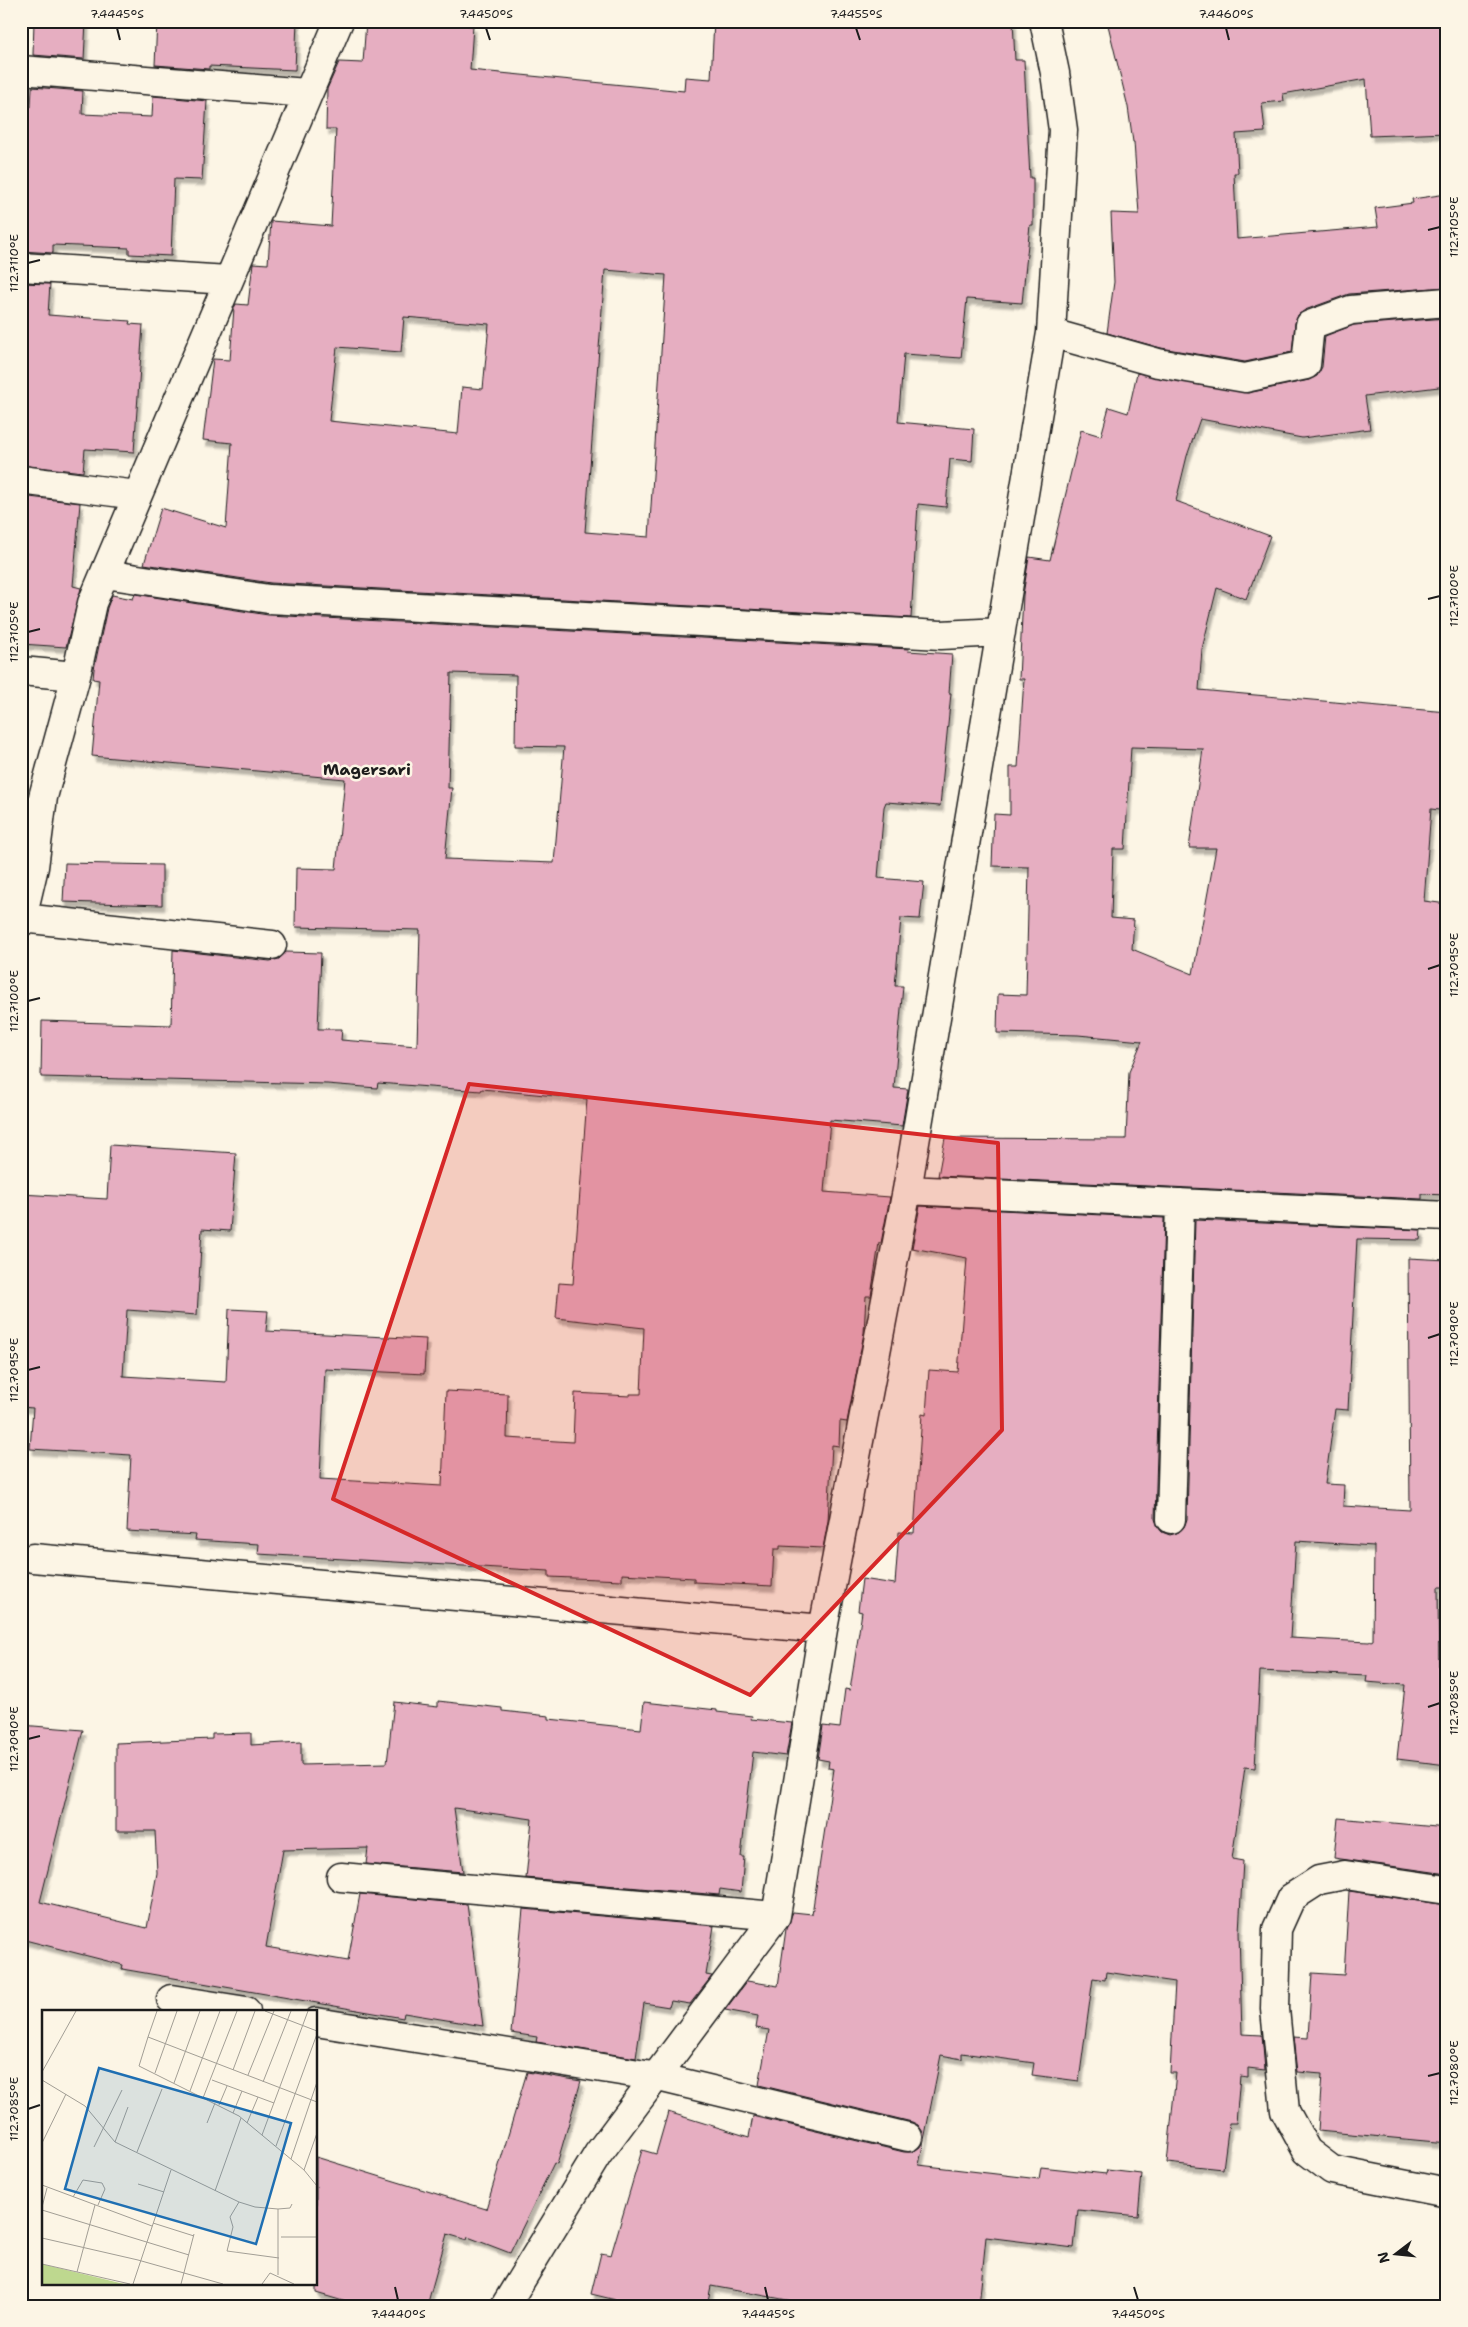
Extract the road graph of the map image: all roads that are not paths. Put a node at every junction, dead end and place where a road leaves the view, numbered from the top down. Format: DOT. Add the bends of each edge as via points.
graph roads {
  1 [pos="339,21"];
  2 [pos="1044,21"];
  3 [pos="21,70"];
  4 [pos="307,93"];
  5 [pos="21,267"];
  6 [pos="228,280"];
  7 [pos="1447,302"];
  8 [pos="1051,333"];
  9 [pos="21,480"];
  10 [pos="138,495"];
  11 [pos="105,574"];
  12 [pos="1001,632"];
  13 [pos="21,671"];
  14 [pos="76,676"];
  15 [pos="28,866"];
  16 [pos="22,920"];
  17 [pos="272,944"];
  18 [pos="907,1190"];
  19 [pos="1180,1203"];
  20 [pos="1447,1216"];
  21 [pos="1171,1519"];
  22 [pos="32,1558"];
  23 [pos="823,1630"];
  24 [pos="341,1877"];
  25 [pos="1447,1890"];
  26 [pos="776,1916"];
  27 [pos="172,1999"];
  28 [pos="240,2010"];
  29 [pos="318,2022"];
  30 [pos="658,2077"];
  31 [pos="908,2137"];
  32 [pos="1447,2193"];
  33 [pos="505,2306"];
  1 -- 4 [label="street"];
  2 -- 8 [label="street" via="1063,130"];
  3 -- 4 [label="street"];
  4 -- 6 [label="street"];
  5 -- 6 [label="street"];
  6 -- 10 [label="street"];
  7 -- 8 [label="street" via="1351,310 1310,325 1306,364 1245,378 1158,363"];
  8 -- 12 [label="street"];
  9 -- 10 [label="street"];
  10 -- 11 [label="street"];
  11 -- 12 [label="street" via="269,599 941,634"];
  11 -- 14 [label="street" via="92,603"];
  12 -- 18 [label="street"];
  13 -- 14 [label="street"];
  14 -- 15 [label="street"];
  15 -- 16 [label="street"];
  16 -- 17 [label="street"];
  18 -- 19 [label="street"];
  18 -- 23 [label="street"];
  19 -- 20 [label="street"];
  19 -- 21 [label="street"];
  22 -- 23 [label="street"];
  23 -- 26 [label="street"];
  24 -- 26 [label="street"];
  25 -- 32 [label="street" via="1344,1875 1319,1880 1291,1898 1276,1929 1275,2009 1285,2111 1307,2152 1332,2170"];
  26 -- 30 [label="street"];
  27 -- 28 [label="street"];
  29 -- 30 [label="street"];
  30 -- 31 [label="street"];
  30 -- 33 [label="street" via="627,2112 598,2154"];
}
